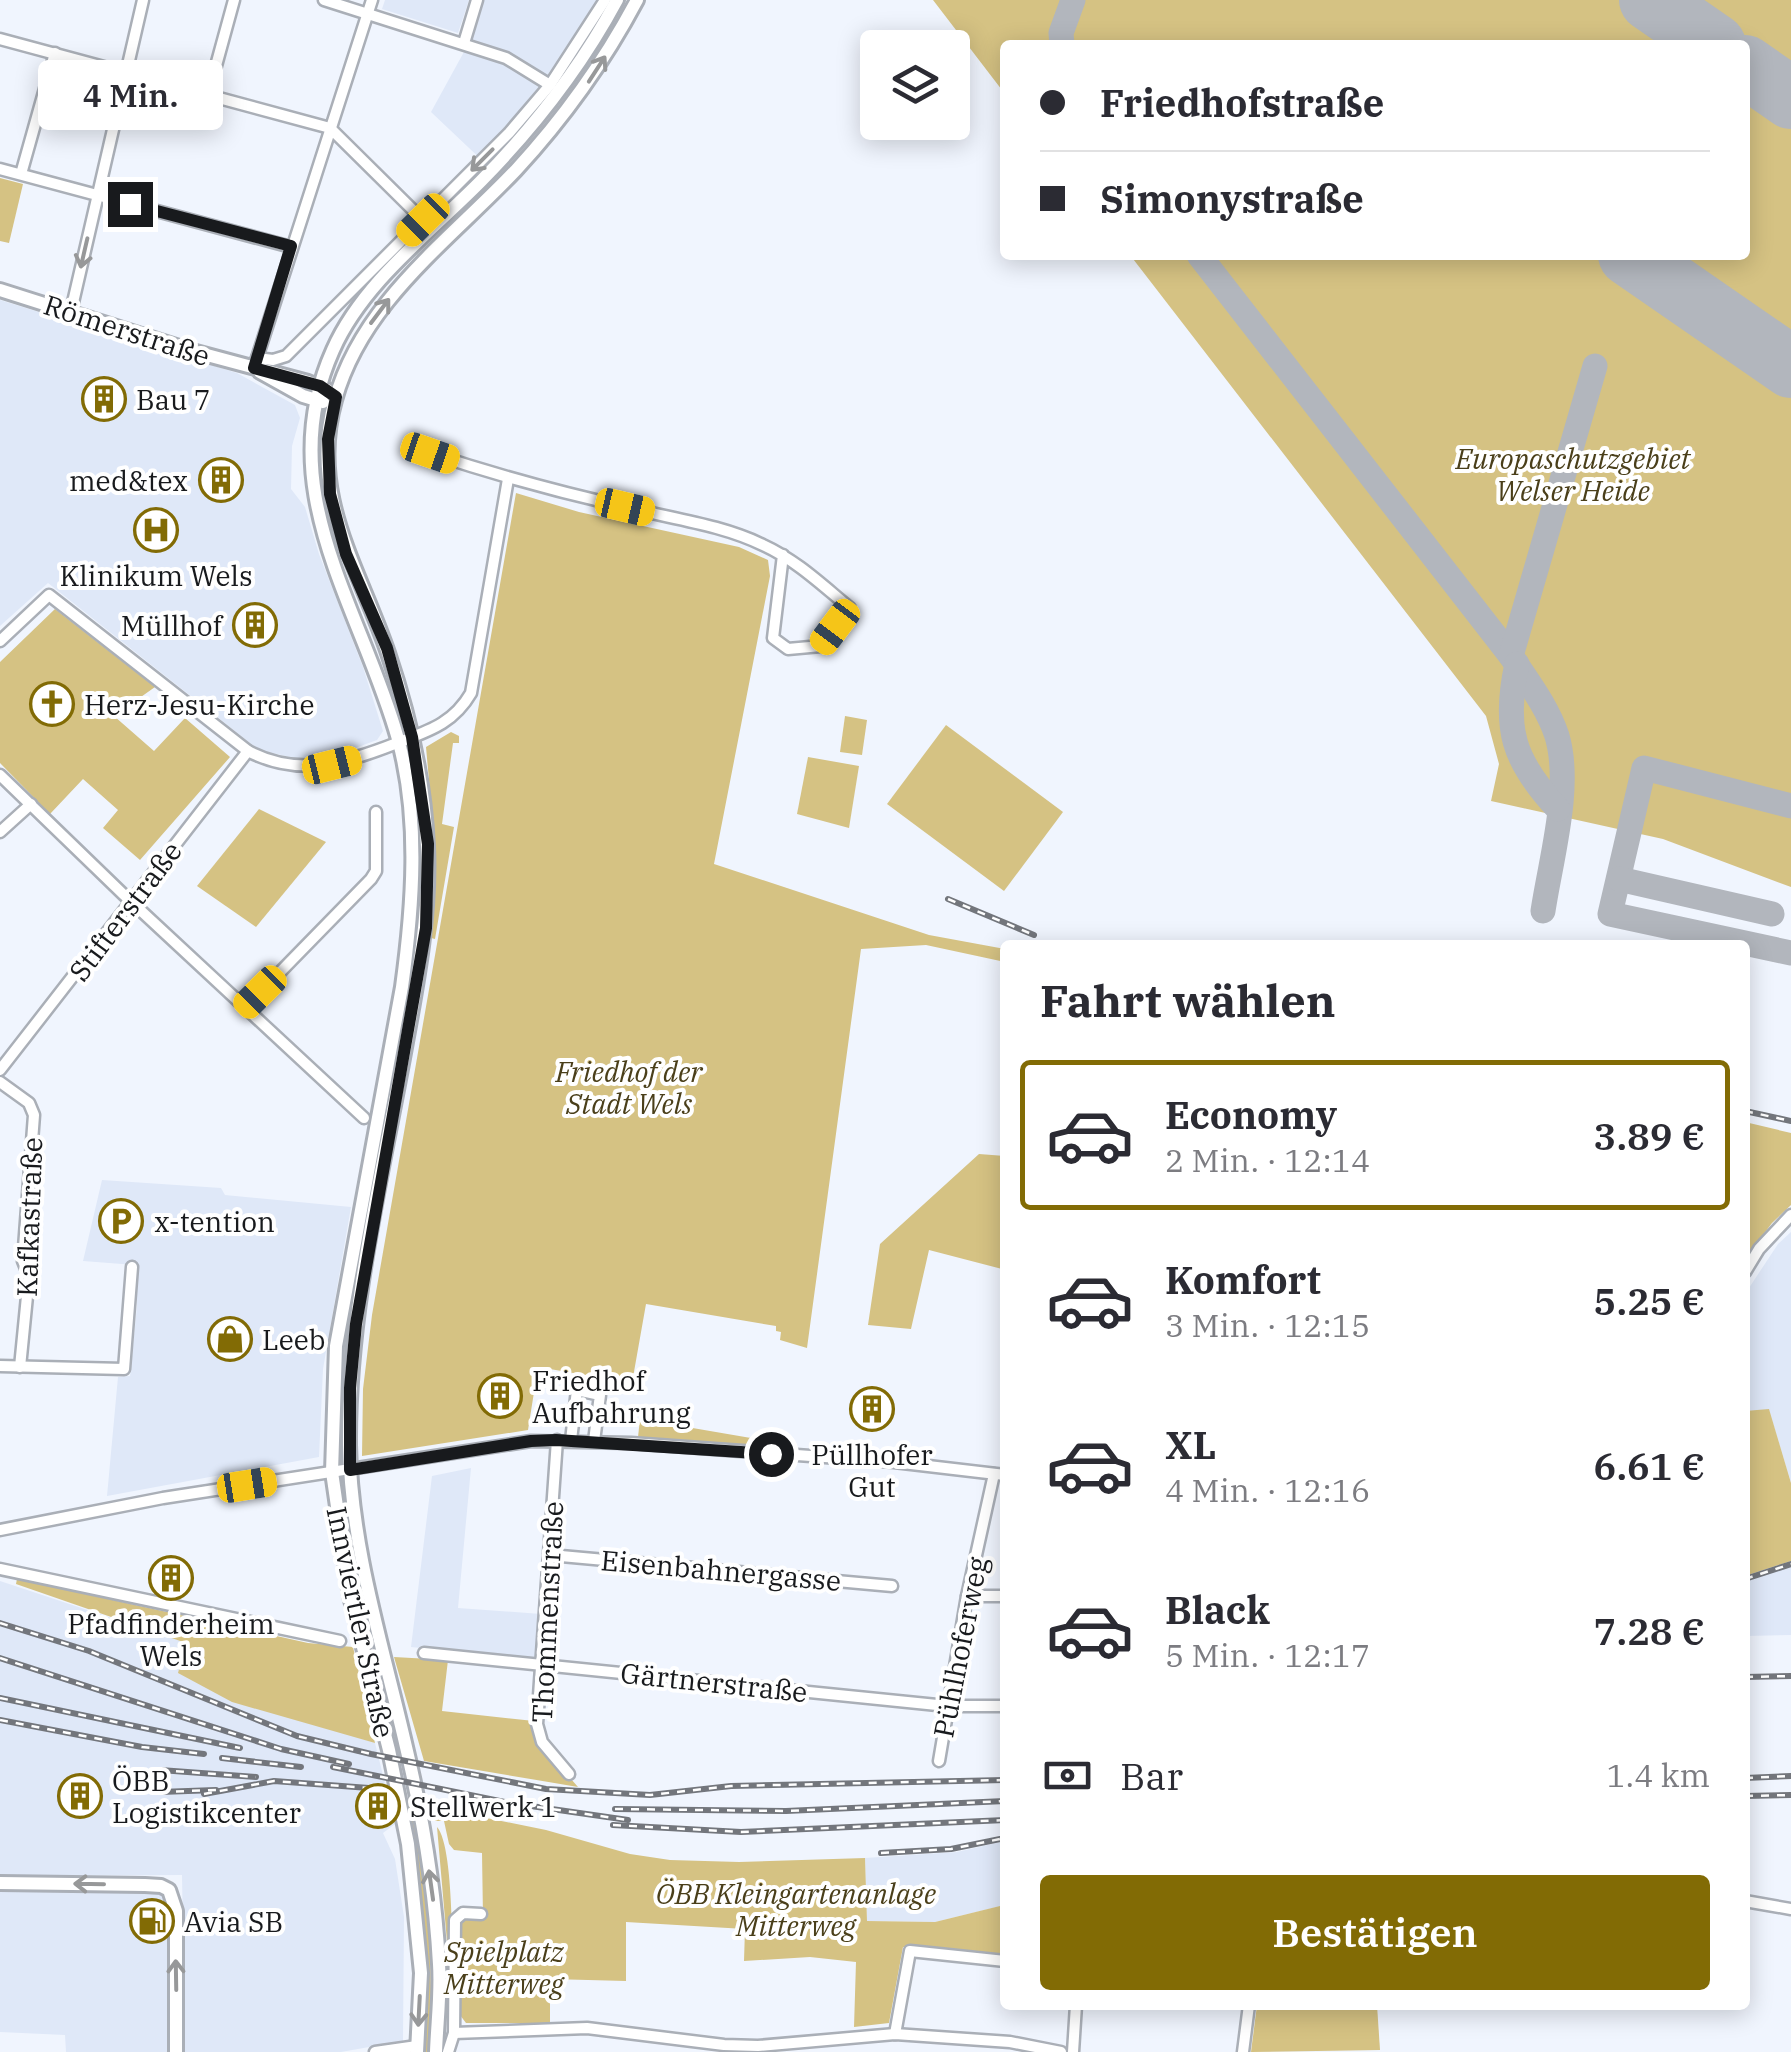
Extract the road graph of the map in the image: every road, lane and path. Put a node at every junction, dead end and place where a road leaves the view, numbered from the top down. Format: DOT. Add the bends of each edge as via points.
graph roads {
  1 [pos="143,0"];
  2 [pos="234,0"];
  3 [pos="324,0"];
  4 [pos="372,0"];
  5 [pos="477,0"];
  6 [pos="605,0"];
  7 [pos="618,0"];
  8 [pos="637,0"];
  9 [pos="368,12"];
  10 [pos="0,39"];
  11 [pos="464,44"];
  12 [pos="55,53"];
  13 [pos="127,74"];
  14 [pos="550,85"];
  15 [pos="208,95"];
  16 [pos="330,128"];
  17 [pos="0,169"];
  18 [pos="21,174"];
  19 [pos="97,195"];
  20 [pos="423,220"];
  21 [pos="291,246"];
  22 [pos="0,290"];
  23 [pos="71,311"];
  24 [pos="255,363"];
  25 [pos="320,386"];
  26 [pos="314,400"];
  27 [pos="334,401"];
  28 [pos="430,453"];
  29 [pos="508,479"];
  30 [pos="783,555"];
  31 [pos="0,642"];
  32 [pos="406,740"];
  33 [pos="248,751"];
  34 [pos="0,775"];
  35 [pos="30,804"];
  36 [pos="376,812"];
  37 [pos="0,832"];
  38 [pos="131,902"];
  39 [pos="245,1008"];
  40 [pos="0,1070"];
  41 [pos="0,1082"];
  42 [pos="364,1118"];
  43 [pos="1791,1215"];
  44 [pos="1750,1264"];
  45 [pos="132,1266"];
  46 [pos="0,1366"];
  47 [pos="20,1367"];
  48 [pos="556,1440"];
  49 [pos="571,1440"];
  50 [pos="594,1441"];
  51 [pos="350,1470"];
  52 [pos="332,1472"];
  53 [pos="999,1475"];
  54 [pos="0,1530"];
  55 [pos="550,1555"];
  56 [pos="0,1569"];
  57 [pos="892,1586"];
  58 [pos="967,1596"];
  59 [pos="1000,1596"];
  60 [pos="340,1641"];
  61 [pos="424,1653"];
  62 [pos="541,1666"];
  63 [pos="947,1706"];
  64 [pos="1000,1706"];
  65 [pos="939,1761"];
  66 [pos="568,1774"];
  67 [pos="0,1882"];
  68 [pos="1750,1901"];
  69 [pos="1791,1909"];
  70 [pos="481,1914"];
  71 [pos="1000,1961"];
  72 [pos="1076,2010"];
  73 [pos="1248,2010"];
  74 [pos="454,2033"];
  75 [pos="895,2034"];
  76 [pos="417,2049"];
  77 [pos="724,2049"];
  78 [pos="176,2052"];
  79 [pos="374,2052"];
  80 [pos="436,2052"];
  81 [pos="448,2052"];
  82 [pos="1060,2052"];
  83 [pos="1073,2052"];
  84 [pos="1243,2052"];
  1 -- 13 [label="street"];
  2 -- 15 [label="street"];
  3 -- 9 [label="street"];
  4 -- 9 [label="street"];
  5 -- 11 [label="street"];
  6 -- 14 [label="street"];
  7 -- 25 [label="main road, Innviertler Straße" via="542,114 366,298 333,348"];
  27 -- 8 [label="main road, Innviertler Straße, one-way" via="356,347 382,308 566,111"];
  9 -- 11 [label="street"];
  9 -- 16 [label="street"];
  10 -- 12 [label="street"];
  11 -- 14 [label="street" via="506,58"];
  12 -- 13 [label="street"];
  12 -- 18 [label="street"];
  13 -- 15 [label="street"];
  13 -- 19 [label="street"];
  14 -- 20 [label="street, one-way"];
  15 -- 16 [label="street"];
  16 -- 20 [label="street"];
  16 -- 21 [label="street"];
  17 -- 18 [label="street"];
  18 -- 19 [label="street"];
  19 -- 21 [label="street"];
  19 -- 23 [label="street, one-way"];
  20 -- 24 [label="street" via="286,356"];
  21 -- 24 [label="street"];
  22 -- 23 [label="main road, Römerstraße"];
  23 -- 24 [label="main road, Römerstraße"];
  24 -- 25 [label="main road, Römerstraße"];
  24 -- 26 [label="main road, Römerstraße" via="278,384"];
  25 -- 26 [label="main road, Innviertler Straße"];
  25 -- 27 [label="main road, Römerstraße"];
  26 -- 27 [label="main road, Römerstraße"];
  26 -- 32 [label="main road, Innviertler Straße" via="311,472 319,522"];
  27 -- 32 [label="main road, Innviertler Straße" via="328,470 336,518 387,648"];
  28 -- 29 [label="street"];
  29 -- 30 [label="street" via="738,534"];
  29 -- 32 [label="street" via="471,693 450,720"];
  30 -- 30 [label="street" via="773,638 788,649 821,646 850,608"];
  31 -- 33 [label="street" via="49,594"];
  32 -- 33 [label="street" via="358,759 307,767"];
  32 -- 51 [label="main road, Innviertler Straße" via="428,844 426,928 358,1317"];
  32 -- 52 [label="main road, Innviertler Straße" via="409,934 336,1346"];
  33 -- 38 [label="street, Stifterstraße"];
  34 -- 35 [label="street"];
  35 -- 37 [label="street"];
  35 -- 38 [label="street"];
  36 -- 39 [label="street" via="371,879"];
  38 -- 39 [label="street"];
  38 -- 40 [label="street, Stifterstraße"];
  39 -- 42 [label="street"];
  41 -- 47 [label="street, Kafkastraße" via="34,1115"];
  43 -- 44 [label="street"];
  45 -- 47 [label="street" via="124,1369"];
  46 -- 47 [label="street"];
  48 -- 49 [label="street"];
  48 -- 51 [label="street"];
  48 -- 55 [label="street, Thommenstraße"];
  49 -- 50 [label="street"];
  49 -- 50 [label="street" via="577,1390 600,1395"];
  50 -- 53 [label="street"];
  51 -- 52 [label="street"];
  80 -- 51 [label="main road, Innviertler Straße, one-way" via="439,1968 424,1840 366,1592"];
  52 -- 54 [label="street"];
  52 -- 76 [label="main road, Innviertler Straße, one-way" via="350,1596 408,1844 420,1973"];
  53 -- 58 [label="street, Pühlhoferweg"];
  55 -- 57 [label="street, Eisenbahnergasse"];
  55 -- 62 [label="street, Thommenstraße"];
  56 -- 60 [label="street"];
  58 -- 59 [label="street"];
  58 -- 63 [label="street, Pühlhoferweg"];
  61 -- 62 [label="street, Gärtnerstraße"];
  62 -- 63 [label="street, Gärtnerstraße"];
  62 -- 66 [label="street, Thommenstraße" via="537,1724 542,1742"];
  63 -- 64 [label="street, Gärtnerstraße"];
  63 -- 65 [label="street, Pühlhoferweg"];
  78 -- 67 [label="main road, one-way" via="173,1898 161,1886"];
  68 -- 69 [label="street"];
  70 -- 74 [label="street" via="463,1913 455,1920"];
  71 -- 75 [label="street" via="910,1952"];
  72 -- 83 [label="street"];
  73 -- 84 [label="street"];
  74 -- 77 [label="street" via="587,2028"];
  74 -- 81 [label="street"];
  75 -- 77 [label="street"];
  75 -- 82 [label="street"];
  76 -- 79 [label="street"];
}
